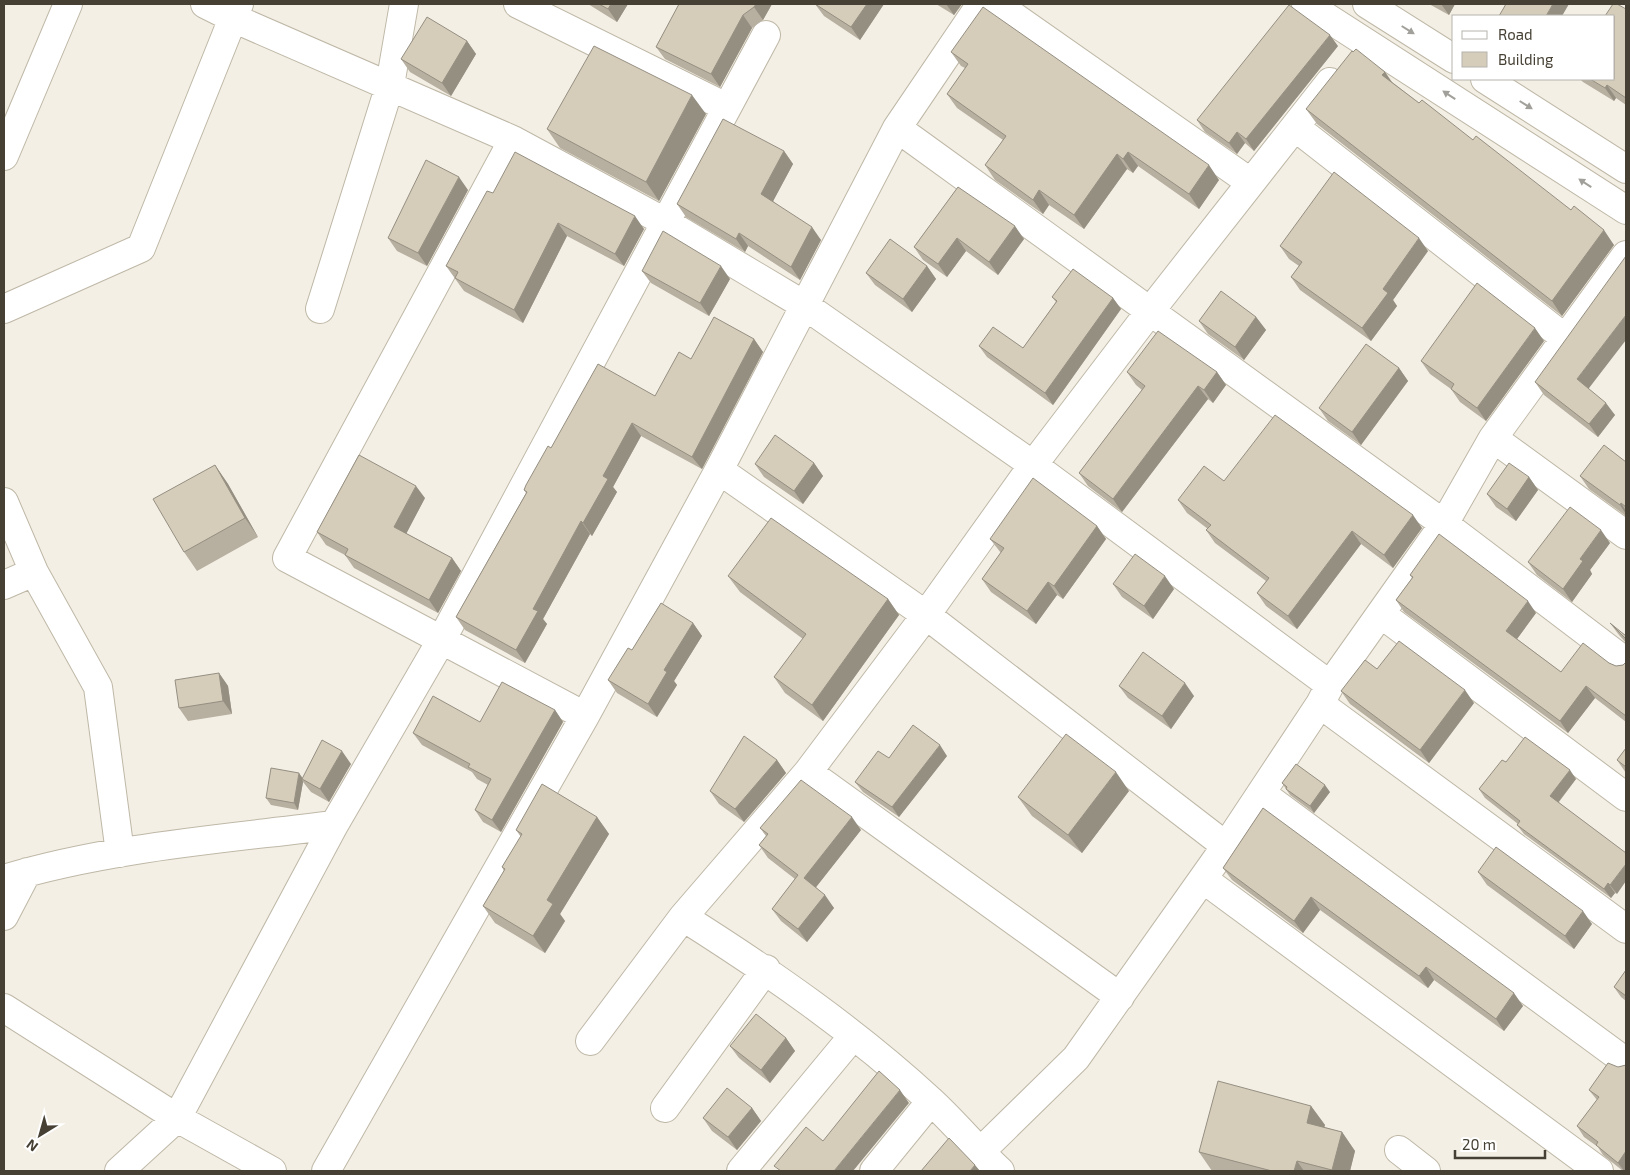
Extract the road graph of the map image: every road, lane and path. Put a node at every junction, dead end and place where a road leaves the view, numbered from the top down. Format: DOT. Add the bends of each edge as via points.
graph roads {
  1 [pos="68,4"];
  2 [pos="205,4"];
  3 [pos="404,4"];
  4 [pos="518,4"];
  5 [pos="981,4"];
  6 [pos="996,4"];
  7 [pos="1306,4"];
  8 [pos="1367,4"];
  9 [pos="236,11"];
  10 [pos="766,35"];
  11 [pos="1363,40"];
  12 [pos="1452,58"];
  13 [pos="1486,80"];
  14 [pos="390,84"];
  15 [pos="726,107"];
  16 [pos="1296,127"];
  17 [pos="897,128"];
  18 [pos="513,140"];
  19 [pos="4,156"];
  20 [pos="1626,169"];
  21 [pos="1250,182"];
  22 [pos="1626,210"];
  23 [pos="665,222"];
  24 [pos="1626,255"];
  25 [pos="804,305"];
  26 [pos="4,309"];
  27 [pos="320,309"];
  28 [pos="1151,310"];
  29 [pos="1565,338"];
  30 [pos="1492,438"];
  31 [pos="1034,465"];
  32 [pos="719,470"];
  33 [pos="4,502"];
  34 [pos="1444,524"];
  35 [pos="1625,531"];
  36 [pos="34,572"];
  37 [pos="4,585"];
  38 [pos="1381,614"];
  39 [pos="926,615"];
  40 [pos="442,639"];
  41 [pos="1626,662"];
  42 [pos="1325,694"];
  43 [pos="585,716"];
  44 [pos="808,772"];
  45 [pos="1261,792"];
  46 [pos="1626,797"];
  47 [pos="334,825"];
  48 [pos="1226,846"];
  49 [pos="120,853"];
  50 [pos="16,875"];
  51 [pos="1203,879"];
  52 [pos="4,916"];
  53 [pos="684,917"];
  54 [pos="1626,929"];
  55 [pos="766,969"];
  56 [pos="1120,997"];
  57 [pos="4,1008"];
  58 [pos="853,1036"];
  59 [pos="590,1041"];
  60 [pos="1626,1062"];
  61 [pos="931,1101"];
  62 [pos="665,1108"];
  63 [pos="177,1118"];
  64 [pos="1400,1150"];
  65 [pos="980,1152"];
  66 [pos="119,1171"];
  67 [pos="272,1171"];
  68 [pos="326,1171"];
  69 [pos="742,1171"];
  70 [pos="874,1171"];
  71 [pos="1000,1171"];
  72 [pos="1426,1171"];
  73 [pos="1599,1171"];
  1 -- 19 [label="street"];
  2 -- 9 [label="street"];
  3 -- 14 [label="street"];
  4 -- 15 [label="street"];
  5 -- 17 [label="street"];
  6 -- 21 [label="street"];
  7 -- 11 [label="street"];
  8 -- 12 [label="street, one-way"];
  9 -- 14 [label="street"];
  9 -- 26 [label="street" via="141,248"];
  10 -- 15 [label="street"];
  11 -- 16 [label="street"];
  22 -- 11 [label="street, one-way"];
  13 -- 20 [label="street, one-way"];
  14 -- 18 [label="street"];
  14 -- 27 [label="street"];
  15 -- 23 [label="street"];
  16 -- 21 [label="street"];
  16 -- 29 [label="street"];
  17 -- 25 [label="street"];
  17 -- 28 [label="street"];
  18 -- 23 [label="street"];
  18 -- 40 [label="street" via="287,558"];
  21 -- 28 [label="street"];
  23 -- 25 [label="street"];
  23 -- 40 [label="street"];
  24 -- 29 [label="street"];
  25 -- 31 [label="street"];
  25 -- 32 [label="street"];
  28 -- 31 [label="street"];
  28 -- 34 [label="street"];
  29 -- 30 [label="street"];
  30 -- 34 [label="street"];
  30 -- 35 [label="street"];
  31 -- 39 [label="street"];
  31 -- 42 [label="street"];
  32 -- 39 [label="street"];
  32 -- 43 [label="street"];
  33 -- 36 [label="street"];
  34 -- 38 [label="street"];
  34 -- 41 [label="street"];
  36 -- 37 [label="street"];
  36 -- 49 [label="street" via="98,687"];
  38 -- 42 [label="street"];
  38 -- 46 [label="street"];
  39 -- 44 [label="street"];
  39 -- 48 [label="street"];
  40 -- 43 [label="street"];
  40 -- 47 [label="street"];
  42 -- 45 [label="street"];
  42 -- 54 [label="street"];
  43 -- 68 [label="street"];
  44 -- 53 [label="street"];
  44 -- 56 [label="street"];
  45 -- 48 [label="street"];
  45 -- 60 [label="street"];
  47 -- 49 [label="street"];
  47 -- 63 [label="street"];
  48 -- 51 [label="street"];
  49 -- 50 [label="street"];
  50 -- 52 [label="street"];
  51 -- 56 [label="street"];
  51 -- 73 [label="street"];
  53 -- 55 [label="street"];
  53 -- 59 [label="street"];
  55 -- 58 [label="street"];
  55 -- 62 [label="street"];
  56 -- 65 [label="street" via="1076,1058"];
  57 -- 63 [label="street"];
  58 -- 61 [label="street"];
  58 -- 69 [label="street"];
  61 -- 65 [label="street"];
  61 -- 70 [label="street"];
  63 -- 66 [label="street"];
  63 -- 67 [label="street"];
  64 -- 72 [label="street"];
  65 -- 71 [label="street"];
}
